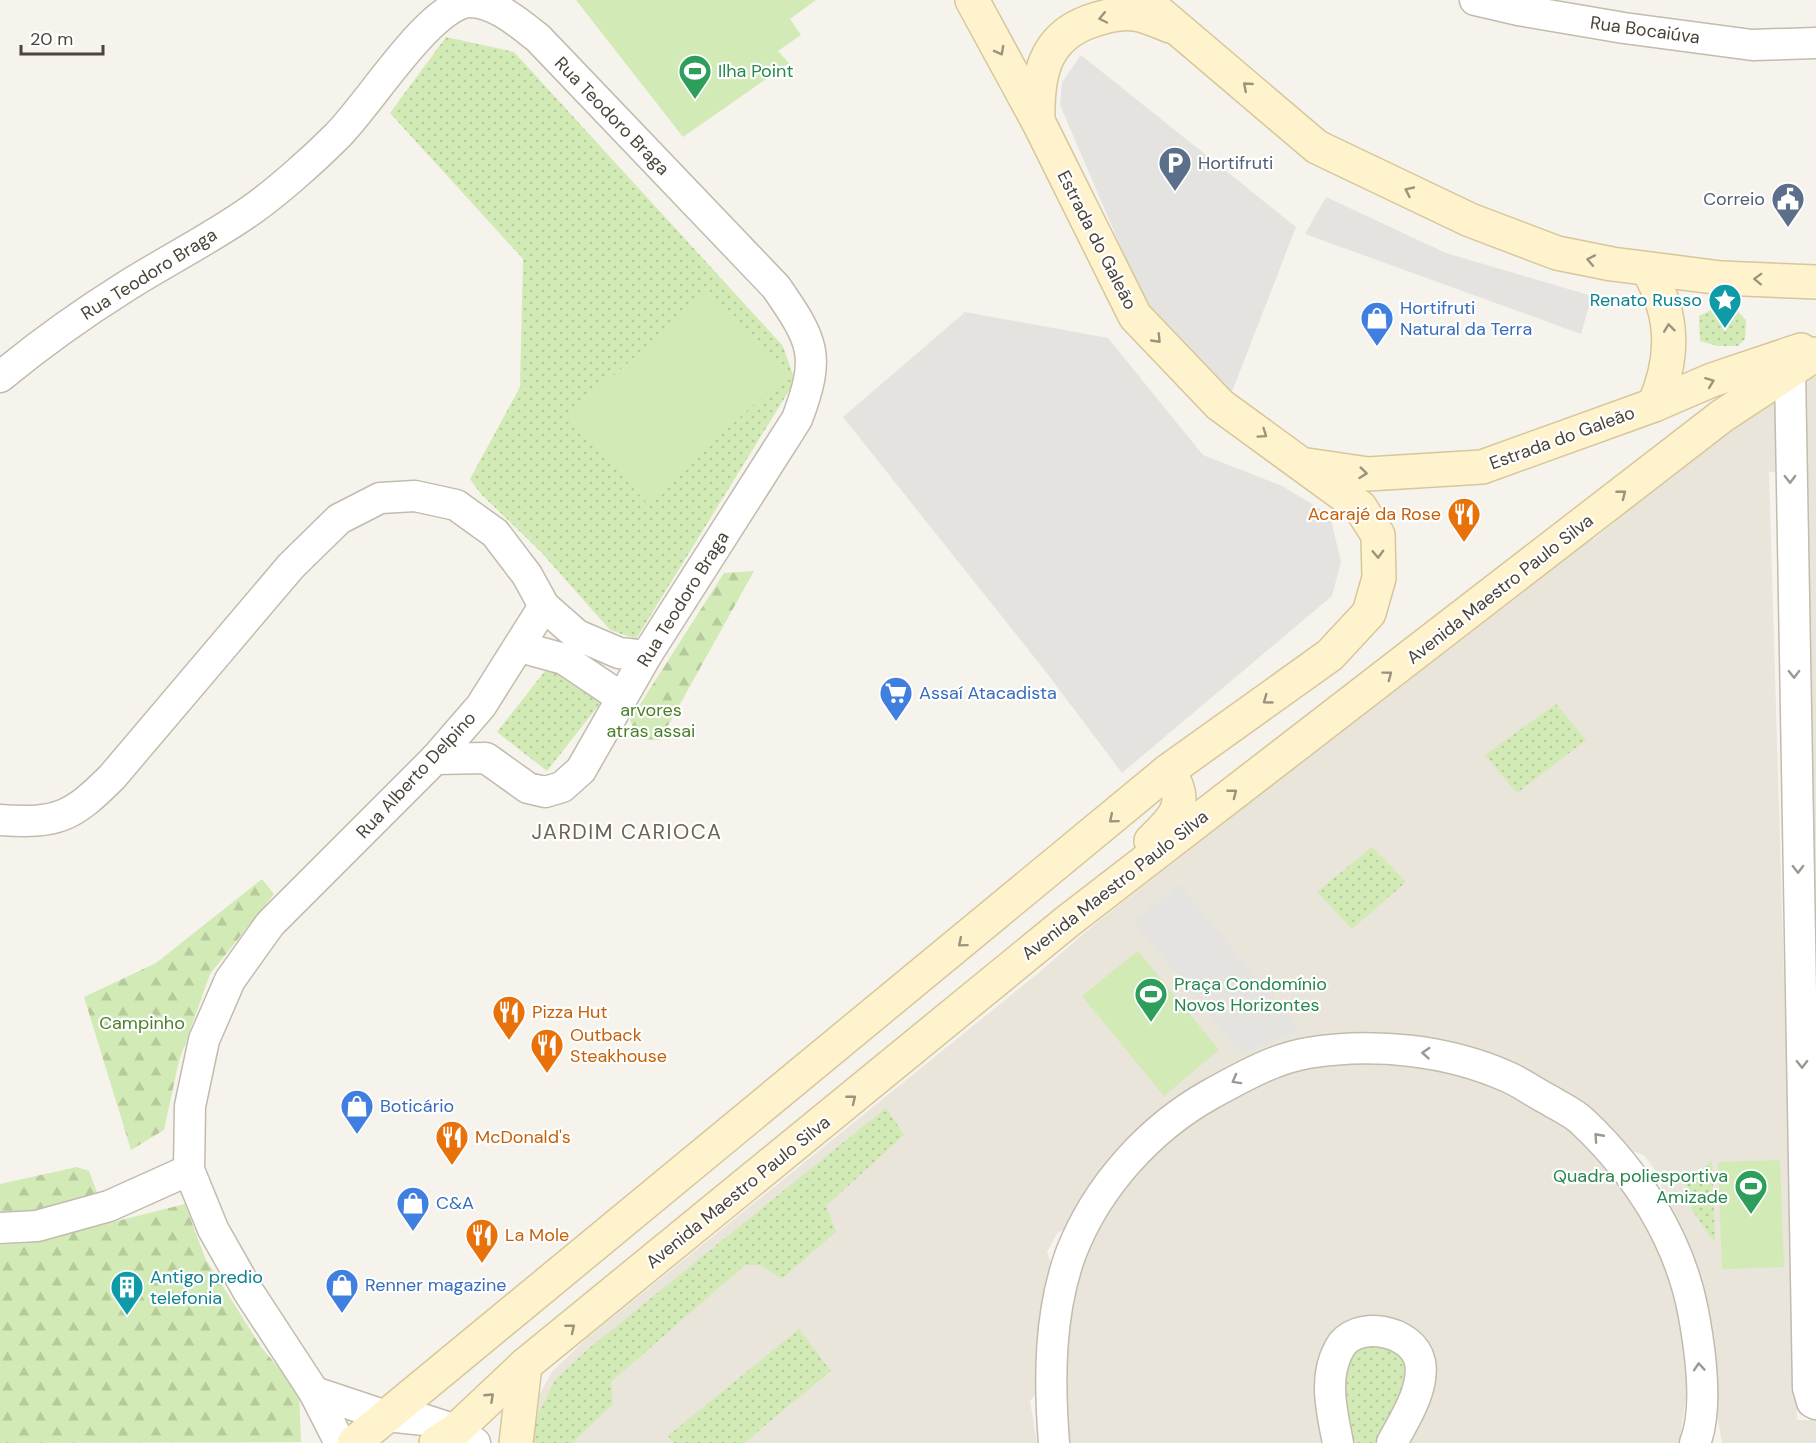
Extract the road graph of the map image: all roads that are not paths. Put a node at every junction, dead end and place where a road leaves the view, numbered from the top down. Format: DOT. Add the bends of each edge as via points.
graph roads {
  1 [pos="972,0"];
  2 [pos="1144,0"];
  3 [pos="1475,0"];
  4 [pos="1511,5"];
  5 [pos="1180,29"];
  6 [pos="1816,43"];
  7 [pos="1039,123"];
  8 [pos="1648,270"];
  9 [pos="1816,282"];
  10 [pos="1816,345"];
  11 [pos="1803,363"];
  12 [pos="0,376"];
  13 [pos="1654,405"];
  14 [pos="1305,465"];
  15 [pos="544,606"];
  16 [pos="520,647"];
  17 [pos="570,647"];
  18 [pos="646,656"];
  19 [pos="622,698"];
  20 [pos="481,706"];
  21 [pos="486,758"];
  22 [pos="435,759"];
  23 [pos="1168,771"];
  24 [pos="0,820"];
  25 [pos="1068,921"];
  26 [pos="189,1170"];
  27 [pos="0,1228"];
  28 [pos="525,1365"];
  29 [pos="314,1392"];
  30 [pos="1816,1404"];
  31 [pos="386,1416"];
  32 [pos="1702,1437"];
  33 [pos="456,1439"];
  34 [pos="340,1443"];
  35 [pos="354,1443"];
  36 [pos="516,1443"];
  37 [pos="1054,1443"];
  38 [pos="1338,1443"];
  39 [pos="1392,1443"];
  1 -- 7 [label="main road, Estrada do Galeão, one-way"];
  2 -- 5 [label="main road"];
  3 -- 4 [label="street, Rua Bocaiúva"];
  4 -- 6 [label="street, Rua Bocaiúva" via="1752,45"];
  5 -- 7 [label="main road, one-way" via="1134,14 1102,16 1072,28 1056,43 1043,67"];
  8 -- 5 [label="main road, one-way" via="1557,253 1470,220 1317,147"];
  7 -- 14 [label="main road, Estrada do Galeão, one-way" via="1135,316 1220,405"];
  9 -- 8 [label="main road, one-way"];
  13 -- 8 [label="main road, one-way" via="1667,371 1670,336 1660,290"];
  13 -- 10 [label="main road, Estrada do Galeão, one-way" via="1712,380"];
  25 -- 11 [label="main road, Avenida Maestro Paulo Silva, one-way" via="1722,416"];
  11 -- 30 [label="street, one-way" via="1808,1388"];
  12 -- 18 [label="street, Rua Teodoro Braga" via="114,294 250,211 336,137 448,10 469,1 489,5 509,14 538,38 776,287 803,327 812,357 809,386 797,419"];
  14 -- 13 [label="main road, Estrada do Galeão, one-way" via="1368,474 1482,467"];
  14 -- 23 [label="main road, one-way" via="1360,507 1378,536 1379,578 1369,613 1330,655"];
  15 -- 16 [label="street, Rua Alberto Delpino"];
  15 -- 17 [label="street"];
  15 -- 24 [label="street" via="527,575 495,533 456,504 415,496 380,498 339,519 291,566 86,804 61,818"];
  16 -- 17 [label="street"];
  16 -- 20 [label="street, Rua Alberto Delpino"];
  17 -- 18 [label="street"];
  17 -- 19 [label="street"];
  18 -- 19 [label="street, Rua Teodoro Braga"];
  19 -- 21 [label="street, Rua Teodoro Braga" via="581,770 562,787 545,792 528,788"];
  20 -- 21 [label="street"];
  20 -- 22 [label="street, Rua Alberto Delpino"];
  21 -- 22 [label="street"];
  22 -- 26 [label="street, Rua Alberto Delpino" via="270,924 230,980 204,1040 190,1106"];
  23 -- 25 [label="main road" via="1175,780 1180,804 1170,822"];
  23 -- 31 [label="main road, one-way"];
  28 -- 25 [label="main road, Avenida Maestro Paulo Silva, one-way"];
  26 -- 27 [label="street" via="109,1206 37,1226"];
  26 -- 29 [label="street" via="213,1229"];
  33 -- 28 [label="main road, Avenida Maestro Paulo Silva, one-way"];
  28 -- 36 [label="main road"];
  29 -- 31 [label="street"];
  29 -- 34 [label="street"];
  31 -- 33 [label="street" via="425,1420"];
  31 -- 35 [label="main road"];
  32 -- 37 [label="street, one-way" via="1696,1328 1684,1278 1664,1227 1635,1179 1581,1119 1508,1077 1434,1053 1357,1049 1306,1053 1252,1072 1187,1107 1139,1147 1099,1200 1072,1251 1063,1279 1052,1341"];
  38 -- 39 [label="street" via="1329,1387 1339,1347 1358,1332 1381,1331 1401,1337 1420,1360 1416,1394"];
}
